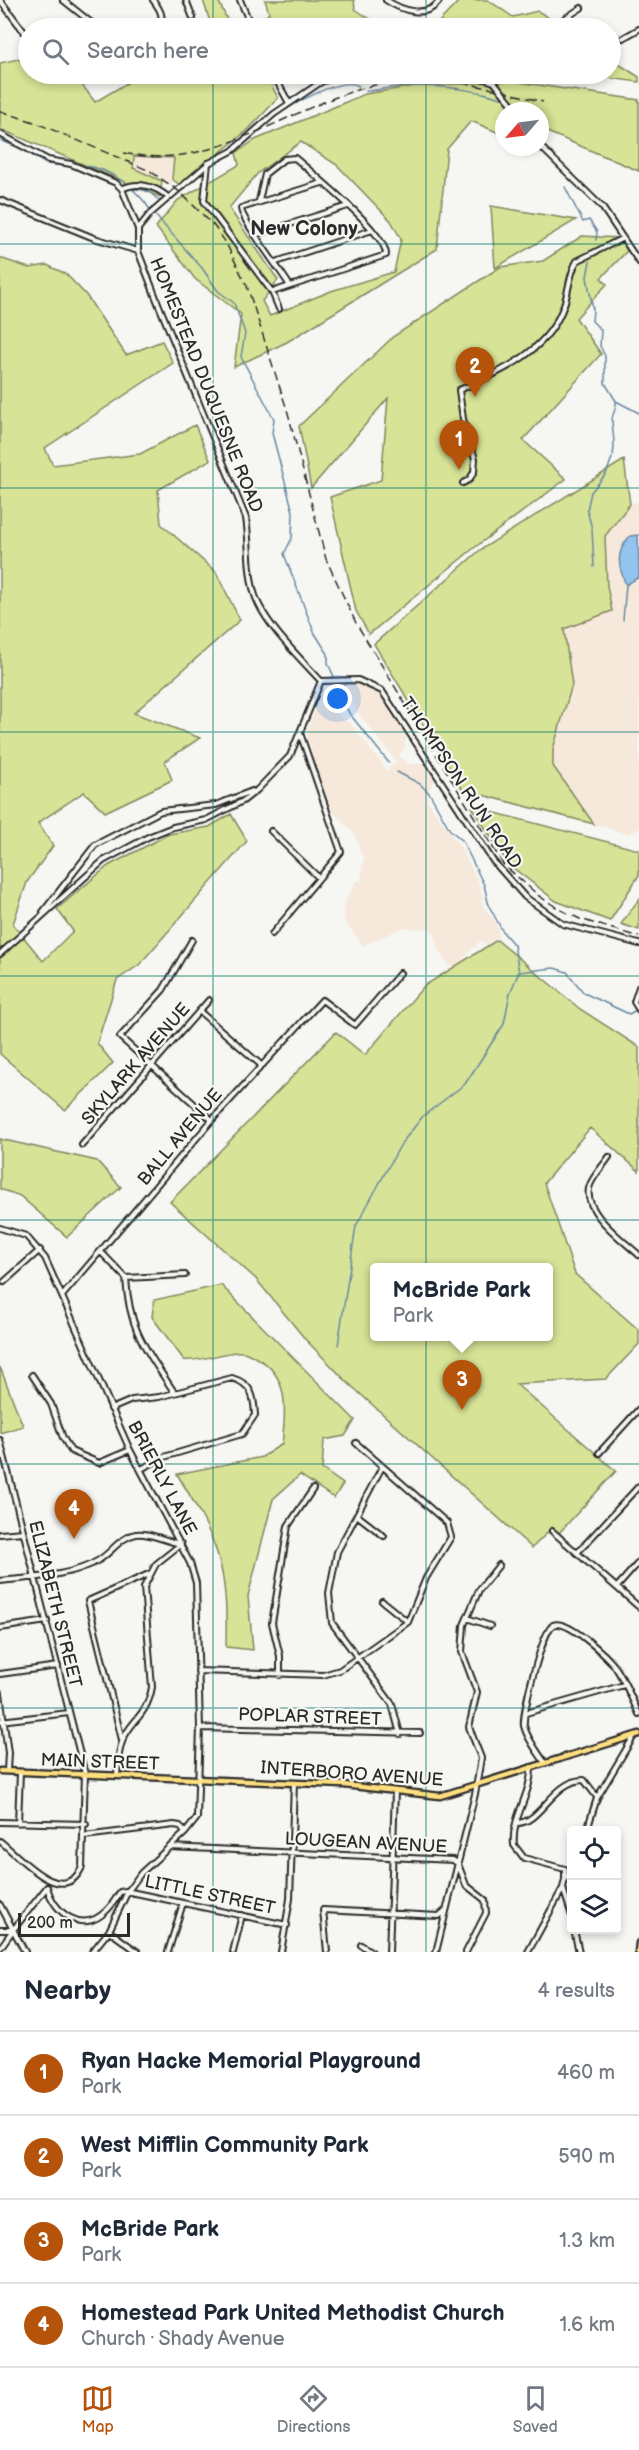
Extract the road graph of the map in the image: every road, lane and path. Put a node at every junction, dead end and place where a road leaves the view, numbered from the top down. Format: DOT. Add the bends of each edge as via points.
graph roads {
  1 [pos="0,0"];
  2 [pos="63,0"];
  3 [pos="153,0"];
  4 [pos="186,0"];
  5 [pos="240,0"];
  6 [pos="386,0"];
  7 [pos="440,0"];
  8 [pos="581,8"];
  9 [pos="86,18"];
  10 [pos="162,18"];
  11 [pos="193,18"];
  12 [pos="248,18"];
  13 [pos="566,18"];
  14 [pos="18,24"];
  15 [pos="639,29"];
  16 [pos="622,38"];
  17 [pos="279,84"];
  18 [pos="320,84"];
  19 [pos="496,84"];
  20 [pos="510,102"];
  21 [pos="289,103"];
  22 [pos="0,134"];
  23 [pos="549,155"];
  24 [pos="208,163"];
  25 [pos="323,183"];
  26 [pos="126,187"];
  27 [pos="169,197"];
  28 [pos="0,200"];
  29 [pos="259,201"];
  30 [pos="348,206"];
  31 [pos="138,229"];
  32 [pos="373,229"];
  33 [pos="255,235"];
  34 [pos="623,238"];
  35 [pos="138,251"];
  36 [pos="276,262"];
  37 [pos="639,262"];
  38 [pos="290,286"];
  39 [pos="272,291"];
  40 [pos="279,309"];
  41 [pos="463,483"];
  42 [pos="321,681"];
  43 [pos="300,733"];
  44 [pos="257,790"];
  45 [pos="272,831"];
  46 [pos="319,878"];
  47 [pos="39,917"];
  48 [pos="272,934"];
  49 [pos="192,940"];
  50 [pos="639,945"];
  51 [pos="0,954"];
  52 [pos="400,973"];
  53 [pos="639,987"];
  54 [pos="209,1000"];
  55 [pos="638,1009"];
  56 [pos="199,1011"];
  57 [pos="261,1065"];
  58 [pos="151,1068"];
  59 [pos="212,1120"];
  60 [pos="82,1145"];
  61 [pos="609,1157"];
  62 [pos="0,1228"];
  63 [pos="40,1250"];
  64 [pos="101,1252"];
  65 [pos="639,1254"];
  66 [pos="185,1275"];
  67 [pos="126,1278"];
  68 [pos="4,1282"];
  69 [pos="63,1296"];
  70 [pos="32,1375"];
  71 [pos="174,1392"];
  72 [pos="111,1409"];
  73 [pos="639,1410"];
  74 [pos="0,1440"];
  75 [pos="356,1443"];
  76 [pos="130,1450"];
  77 [pos="599,1453"];
  78 [pos="382,1467"];
  79 [pos="141,1469"];
  80 [pos="639,1486"];
  81 [pos="313,1489"];
  82 [pos="358,1516"];
  83 [pos="552,1531"];
  84 [pos="23,1532"];
  85 [pos="0,1534"];
  86 [pos="384,1536"];
  87 [pos="182,1544"];
  88 [pos="577,1553"];
  89 [pos="639,1562"];
  90 [pos="500,1565"];
  91 [pos="151,1573"];
  92 [pos="34,1578"];
  93 [pos="0,1581"];
  94 [pos="617,1587"];
  95 [pos="382,1601"];
  96 [pos="639,1607"];
  97 [pos="466,1618"];
  98 [pos="46,1621"];
  99 [pos="408,1622"];
  100 [pos="490,1626"];
  101 [pos="0,1628"];
  102 [pos="360,1658"];
  103 [pos="58,1666"];
  104 [pos="198,1671"];
  105 [pos="0,1674"];
  106 [pos="280,1675"];
  107 [pos="624,1685"];
  108 [pos="0,1693"];
  109 [pos="69,1713"];
  110 [pos="525,1713"];
  111 [pos="639,1714"];
  112 [pos="2,1720"];
  113 [pos="200,1728"];
  114 [pos="420,1733"];
  115 [pos="400,1734"];
  116 [pos="637,1735"];
  117 [pos="122,1740"];
  118 [pos="545,1762"];
  119 [pos="531,1767"];
  120 [pos="0,1771"];
  121 [pos="7,1771"];
  122 [pos="20,1772"];
  123 [pos="86,1774"];
  124 [pos="117,1776"];
  125 [pos="199,1779"];
  126 [pos="294,1783"];
  127 [pos="477,1785"];
  128 [pos="395,1792"];
  129 [pos="597,1798"];
  130 [pos="0,1822"];
  131 [pos="18,1823"];
  132 [pos="517,1823"];
  133 [pos="86,1824"];
  134 [pos="588,1826"];
  135 [pos="185,1833"];
  136 [pos="84,1836"];
  137 [pos="0,1841"];
  138 [pos="168,1847"];
  139 [pos="291,1852"];
  140 [pos="393,1858"];
  141 [pos="458,1864"];
  142 [pos="565,1879"];
  143 [pos="51,1882"];
  144 [pos="47,1887"];
  145 [pos="562,1888"];
  146 [pos="128,1891"];
  147 [pos="567,1902"];
  148 [pos="183,1903"];
  149 [pos="0,1905"];
  150 [pos="448,1908"];
  151 [pos="391,1914"];
  152 [pos="242,1915"];
  153 [pos="286,1925"];
  154 [pos="0,1930"];
  155 [pos="13,1930"];
  156 [pos="109,1931"];
  157 [pos="575,1934"];
  158 [pos="639,1943"];
  159 [pos="361,1945"];
  160 [pos="0,1947"];
  161 [pos="388,1951"];
  162 [pos="25,1952"];
  163 [pos="92,1952"];
  164 [pos="138,1952"];
  165 [pos="168,1952"];
  166 [pos="233,1952"];
  167 [pos="281,1952"];
  168 [pos="327,1952"];
  169 [pos="372,1952"];
  170 [pos="436,1952"];
  171 [pos="466,1952"];
  172 [pos="528,1952"];
  173 [pos="579,1952"];
  174 [pos="638,1952"];
  1 -- 14 [label="street"];
  2 -- 9 [label="street"];
  3 -- 10 [label="street" via="162,11"];
  4 -- 11 [label="street"];
  5 -- 12 [label="street"];
  6 -- 7 [label="street" via="402,10 420,12"];
  8 -- 13 [label="street"];
  15 -- 16 [label="street"];
  17 -- 21 [label="street"];
  18 -- 21 [label="street"];
  19 -- 20 [label="street, bridge"];
  21 -- 24 [label="street" via="232,151"];
  22 -- 26 [label="street" via="48,160 71,164"];
  23 -- 34 [label="street" via="602,207"];
  24 -- 27 [label="street"];
  24 -- 39 [label="street" via="204,201"];
  25 -- 29 [label="street"];
  25 -- 29 [label="street" via="289,157 265,174"];
  25 -- 30 [label="street"];
  26 -- 27 [label="street" via="151,186"];
  26 -- 31 [label="street" via="130,215"];
  27 -- 31 [label="street"];
  28 -- 35 [label="street" via="94,238"];
  29 -- 33 [label="street" via="241,208"];
  30 -- 32 [label="street"];
  30 -- 33 [label="street"];
  31 -- 35 [label="street, HOMESTEAD DUQUESNE ROAD"];
  32 -- 36 [label="street"];
  32 -- 38 [label="street" via="386,255"];
  33 -- 36 [label="street"];
  34 -- 37 [label="street"];
  34 -- 41 [label="street" via="577,261 562,311 540,345 490,377 459,390 475,459 474,472"];
  35 -- 42 [label="street, HOMESTEAD DUQUESNE ROAD" via="246,518 254,595 270,622"];
  36 -- 38 [label="street"];
  38 -- 39 [label="street"];
  39 -- 40 [label="street"];
  42 -- 43 [label="street"];
  42 -- 50 [label="street, THOMPSON RUN ROAD" via="358,680 381,691 493,861 525,897 563,924"];
  43 -- 44 [label="street" via="290,756"];
  43 -- 46 [label="street" via="341,852"];
  44 -- 47 [label="street" via="206,820 148,837 103,861"];
  44 -- 47 [label="street" via="216,805 161,811 95,845"];
  45 -- 46 [label="street"];
  46 -- 48 [label="street"];
  47 -- 51 [label="street"];
  49 -- 58 [label="street" via="163,990 120,1037"];
  52 -- 57 [label="street, BALL AVENUE" via="355,1025 322,1000"];
  53 -- 55 [label="street"];
  54 -- 56 [label="street, SKYLARK AVENUE"];
  56 -- 57 [label="street"];
  56 -- 58 [label="street, SKYLARK AVENUE"];
  57 -- 59 [label="street, BALL AVENUE"];
  58 -- 59 [label="street"];
  58 -- 60 [label="street, SKYLARK AVENUE"];
  59 -- 64 [label="street, BALL AVENUE"];
  61 -- 65 [label="street" via="589,1185 588,1198 599,1219"];
  62 -- 63 [label="street, BRIERLY LANE" via="26,1236"];
  63 -- 68 [label="street"];
  63 -- 69 [label="street, BRIERLY LANE"];
  64 -- 67 [label="street"];
  64 -- 69 [label="street, BALL AVENUE"];
  66 -- 67 [label="street"];
  67 -- 71 [label="street" via="134,1327"];
  69 -- 72 [label="street, BRIERLY LANE"];
  70 -- 76 [label="street" via="51,1404 71,1451 99,1463"];
  71 -- 72 [label="street" via="132,1400"];
  71 -- 79 [label="street" via="232,1378 243,1381 254,1393 255,1415 242,1434 164,1457"];
  72 -- 76 [label="street, BRIERLY LANE"];
  73 -- 77 [label="street"];
  74 -- 84 [label="street, ELIZABETH STREET"];
  75 -- 78 [label="street"];
  76 -- 79 [label="street, BRIERLY LANE"];
  78 -- 82 [label="street"];
  78 -- 99 [label="street" via="447,1523 451,1537 426,1578"];
  79 -- 87 [label="street, BRIERLY LANE"];
  80 -- 88 [label="street"];
  81 -- 106 [label="street" via="288,1526 272,1623"];
  82 -- 86 [label="street"];
  82 -- 102 [label="street" via="337,1552 329,1593 332,1623"];
  83 -- 88 [label="street"];
  84 -- 85 [label="street"];
  84 -- 92 [label="street, ELIZABETH STREET"];
  87 -- 91 [label="street" via="156,1564"];
  87 -- 92 [label="street" via="137,1534 118,1543 100,1560"];
  87 -- 104 [label="street, BRIERLY LANE" via="196,1583"];
  88 -- 94 [label="street"];
  89 -- 94 [label="street"];
  90 -- 97 [label="street" via="479,1590"];
  91 -- 117 [label="street" via="144,1587 150,1700"];
  91 -- 117 [label="street" via="88,1601"];
  92 -- 93 [label="street"];
  92 -- 98 [label="street, ELIZABETH STREET"];
  94 -- 96 [label="street"];
  95 -- 99 [label="street"];
  97 -- 100 [label="street"];
  97 -- 127 [label="street" via="462,1652 477,1692 469,1727 481,1758"];
  98 -- 101 [label="street"];
  98 -- 103 [label="street, ELIZABETH STREET"];
  99 -- 102 [label="street"];
  102 -- 106 [label="street" via="323,1675"];
  102 -- 115 [label="street" via="392,1704"];
  103 -- 105 [label="street"];
  103 -- 109 [label="street, ELIZABETH STREET"];
  104 -- 106 [label="street"];
  104 -- 113 [label="street, BRIERLY LANE"];
  107 -- 110 [label="street"];
  107 -- 110 [label="street" via="612,1663 574,1630 559,1624 547,1633"];
  107 -- 111 [label="street"];
  108 -- 112 [label="street"];
  109 -- 112 [label="street"];
  109 -- 123 [label="street, ELIZABETH STREET"];
  110 -- 118 [label="street" via="524,1727"];
  112 -- 121 [label="street"];
  113 -- 115 [label="street, POPLAR STREET"];
  113 -- 125 [label="street, BRIERLY LANE"];
  114 -- 115 [label="street, POPLAR STREET"];
  116 -- 118 [label="main road, INTERBORO AVENUE"];
  116 -- 129 [label="street"];
  117 -- 124 [label="street"];
  118 -- 119 [label="main road, INTERBORO AVENUE"];
  119 -- 127 [label="main road, INTERBORO AVENUE"];
  119 -- 132 [label="street"];
  120 -- 121 [label="main road, MAIN STREET"];
  121 -- 122 [label="main road, MAIN STREET"];
  122 -- 123 [label="main road, MAIN STREET"];
  122 -- 131 [label="street"];
  123 -- 124 [label="main road, MAIN STREET"];
  123 -- 133 [label="street, ELIZABETH STREET"];
  124 -- 125 [label="main road, MAIN STREET"];
  125 -- 126 [label="main road, INTERBORO AVENUE"];
  125 -- 135 [label="street, BRIERLY LANE" via="197,1818"];
  126 -- 128 [label="main road, INTERBORO AVENUE"];
  126 -- 139 [label="street"];
  127 -- 128 [label="main road, INTERBORO AVENUE" via="440,1796"];
  127 -- 141 [label="street"];
  128 -- 140 [label="street"];
  129 -- 132 [label="street" via="584,1780 566,1784 527,1821"];
  129 -- 134 [label="street"];
  130 -- 131 [label="street"];
  131 -- 133 [label="street"];
  132 -- 142 [label="street" via="513,1839 517,1851 533,1862 565,1869"];
  133 -- 136 [label="street, ELIZABETH STREET"];
  135 -- 136 [label="street" via="174,1825"];
  135 -- 138 [label="street"];
  136 -- 143 [label="street, ELIZABETH STREET" via="82,1866 77,1877 71,1882"];
  137 -- 143 [label="street"];
  138 -- 139 [label="street, LOUGEAN AVENUE"];
  138 -- 146 [label="street"];
  139 -- 140 [label="street, LOUGEAN AVENUE"];
  139 -- 153 [label="street"];
  140 -- 141 [label="street, LOUGEAN AVENUE" via="453,1860"];
  140 -- 151 [label="street"];
  141 -- 150 [label="street"];
  141 -- 171 [label="street, LOUGEAN AVENUE" via="466,1885 484,1900 486,1913"];
  142 -- 145 [label="street"];
  143 -- 144 [label="street"];
  144 -- 146 [label="street" via="62,1914 77,1921 100,1916 120,1892"];
  144 -- 155 [label="street"];
  145 -- 147 [label="street"];
  145 -- 172 [label="street"];
  146 -- 148 [label="street, LITTLE STREET"];
  146 -- 156 [label="street"];
  148 -- 152 [label="street, LITTLE STREET"];
  148 -- 165 [label="street"];
  149 -- 155 [label="street"];
  150 -- 151 [label="street" via="439,1916"];
  150 -- 170 [label="street"];
  151 -- 161 [label="street"];
  151 -- 168 [label="street" via="323,1910"];
  152 -- 153 [label="street, LITTLE STREET"];
  152 -- 166 [label="street"];
  153 -- 167 [label="street"];
  154 -- 155 [label="street"];
  155 -- 160 [label="street"];
  155 -- 162 [label="street"];
  156 -- 163 [label="street"];
  156 -- 164 [label="street"];
  157 -- 173 [label="street"];
  158 -- 174 [label="main road"];
  159 -- 169 [label="street"];
}
